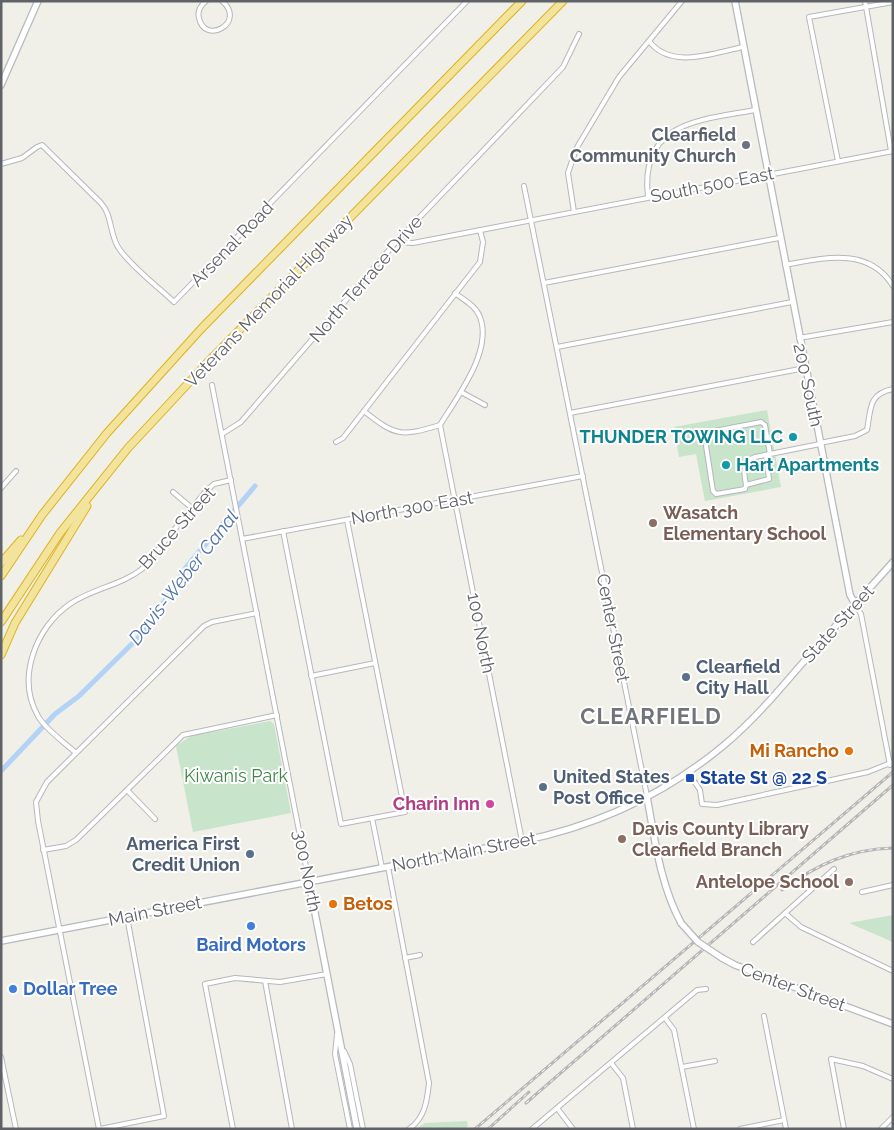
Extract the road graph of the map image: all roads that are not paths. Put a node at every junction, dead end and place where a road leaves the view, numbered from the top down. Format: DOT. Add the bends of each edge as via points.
graph roads {
  1 [pos="38,1"];
  2 [pos="206,1"];
  3 [pos="223,1"];
  4 [pos="467,1"];
  5 [pos="522,1"];
  6 [pos="563,1"];
  7 [pos="682,1"];
  8 [pos="735,1"];
  9 [pos="865,1"];
  10 [pos="893,2"];
  11 [pos="866,7"];
  12 [pos="579,34"];
  13 [pos="649,41"];
  14 [pos="743,47"];
  15 [pos="1,85"];
  16 [pos="755,110"];
  17 [pos="892,151"];
  18 [pos="838,161"];
  19 [pos="1,164"];
  20 [pos="767,174"];
  21 [pos="524,186"];
  22 [pos="648,197"];
  23 [pos="574,212"];
  24 [pos="531,220"];
  25 [pos="480,230"];
  26 [pos="779,238"];
  27 [pos="396,242"];
  28 [pos="785,265"];
  29 [pos="544,283"];
  30 [pos="893,286"];
  31 [pos="455,293"];
  32 [pos="792,302"];
  33 [pos="893,322"];
  34 [pos="799,338"];
  35 [pos="557,347"];
  36 [pos="805,368"];
  37 [pos="212,385"];
  38 [pos="893,389"];
  39 [pos="461,392"];
  40 [pos="485,405"];
  41 [pos="364,411"];
  42 [pos="570,413"];
  43 [pos="440,425"];
  44 [pos="222,434"];
  45 [pos="336,442"];
  46 [pos="820,444"];
  47 [pos="768,454"];
  48 [pos="16,471"];
  49 [pos="583,476"];
  50 [pos="104,478"];
  51 [pos="231,480"];
  52 [pos="746,485"];
  53 [pos="1,488"];
  54 [pos="173,492"];
  55 [pos="455,500"];
  56 [pos="193,509"];
  57 [pos="42,515"];
  58 [pos="347,520"];
  59 [pos="283,531"];
  60 [pos="242,539"];
  61 [pos="893,562"];
  62 [pos="1,563"];
  63 [pos="1,576"];
  64 [pos="855,604"];
  65 [pos="257,613"];
  66 [pos="1,622"];
  67 [pos="1,655"];
  68 [pos="375,663"];
  69 [pos="311,676"];
  70 [pos="277,715"];
  71 [pos="76,754"];
  72 [pos="891,764"];
  73 [pos="688,772"];
  74 [pos="127,790"];
  75 [pos="647,797"];
  76 [pos="617,812"];
  77 [pos="372,818"];
  78 [pos="155,819"];
  79 [pos="522,841"];
  80 [pos="43,850"];
  81 [pos="385,867"];
  82 [pos="834,869"];
  83 [pos="309,882"];
  84 [pos="893,885"];
  85 [pos="862,892"];
  86 [pos="785,913"];
  87 [pos="127,917"];
  88 [pos="59,930"];
  89 [pos="1,941"];
  90 [pos="753,942"];
  91 [pos="420,955"];
  92 [pos="405,958"];
  93 [pos="893,971"];
  94 [pos="327,974"];
  95 [pos="265,981"];
  96 [pos="706,989"];
  97 [pos="764,1016"];
  98 [pos="665,1018"];
  99 [pos="893,1024"];
  100 [pos="337,1030"];
  101 [pos="1,1057"];
  102 [pos="715,1061"];
  103 [pos="611,1063"];
  104 [pos="682,1067"];
  105 [pos="893,1079"];
  106 [pos="557,1108"];
  107 [pos="893,1117"];
  108 [pos="784,1120"];
  109 [pos="16,1129"];
  110 [pos="99,1129"];
  111 [pos="233,1129"];
  112 [pos="292,1129"];
  113 [pos="350,1129"];
  114 [pos="357,1129"];
  115 [pos="363,1129"];
  116 [pos="409,1129"];
  117 [pos="532,1129"];
  118 [pos="573,1129"];
  119 [pos="632,1129"];
  120 [pos="694,1129"];
  121 [pos="740,1129"];
  122 [pos="786,1129"];
  123 [pos="844,1129"];
  124 [pos="881,1129"];
  1 -- 15 [label="main road"];
  2 -- 3 [label="street" via="198,16 200,23 211,31 226,26 229,20 230,11"];
  4 -- 19 [label="street, Arsenal Road" via="174,302 120,250 112,234 107,210 42,145 22,158"];
  5 -- 57 [label="highway, Veterans Memorial Highway" via="201,329 107,433"];
  6 -- 50 [label="highway, Veterans Memorial Highway" via="208,362"];
  7 -- 13 [label="street"];
  8 -- 14 [label="main road, 200 South"];
  9 -- 11 [label="street"];
  10 -- 11 [label="street"];
  11 -- 17 [label="street"];
  11 -- 18 [label="street" via="809,17"];
  12 -- 27 [label="street, North Terrace Drive" via="564,67"];
  13 -- 14 [label="street" via="663,54 674,58"];
  13 -- 23 [label="street" via="619,77 576,149 568,173"];
  14 -- 16 [label="main road, 200 South"];
  16 -- 20 [label="main road, 200 South"];
  16 -- 22 [label="street" via="689,122 672,131 656,149 647,168"];
  17 -- 18 [label="street, South 500 East"];
  18 -- 20 [label="street, South 500 East"];
  20 -- 22 [label="street, South 500 East"];
  20 -- 26 [label="main road, 200 South"];
  21 -- 24 [label="street, Center Street"];
  22 -- 23 [label="street, South 500 East"];
  23 -- 24 [label="street, South 500 East"];
  24 -- 25 [label="street, South 500 East"];
  24 -- 29 [label="street, Center Street"];
  25 -- 27 [label="street, South 500 East" via="413,243"];
  25 -- 31 [label="street" via="483,242 480,262"];
  26 -- 28 [label="main road, 200 South"];
  26 -- 29 [label="street"];
  27 -- 44 [label="street, North Terrace Drive" via="241,422"];
  28 -- 30 [label="street" via="831,256 854,258 873,266 888,277"];
  28 -- 32 [label="main road, 200 South"];
  29 -- 35 [label="street, Center Street"];
  31 -- 39 [label="street" via="472,305 480,316 483,334 482,349"];
  31 -- 41 [label="street"];
  32 -- 34 [label="main road, 200 South"];
  32 -- 35 [label="street"];
  33 -- 34 [label="street"];
  34 -- 36 [label="main road, 200 South"];
  35 -- 42 [label="street, Center Street"];
  36 -- 42 [label="street"];
  36 -- 46 [label="main road, 200 South"];
  37 -- 44 [label="street, 300 North"];
  38 -- 46 [label="street" via="882,391 872,400 866,430 855,436"];
  39 -- 40 [label="street"];
  39 -- 43 [label="street"];
  41 -- 43 [label="street" via="385,428 399,433 419,432"];
  41 -- 45 [label="street" via="343,438"];
  42 -- 49 [label="street, Center Street"];
  43 -- 55 [label="street, 100 North"];
  44 -- 51 [label="street, 300 North"];
  46 -- 47 [label="street"];
  46 -- 64 [label="main road, 200 South" via="850,595"];
  47 -- 52 [label="street" via="751,458 745,464"];
  47 -- 52 [label="street" via="769,479"];
  47 -- 52 [label="street" via="765,424 761,422 704,433 713,491 716,494 745,489"];
  48 -- 53 [label="street"];
  49 -- 55 [label="street, North 300 East"];
  49 -- 75 [label="street, Center Street"];
  50 -- 66 [label="highway, Veterans Memorial Highway" via="60,533"];
  50 -- 67 [label="highway" via="15,623"];
  51 -- 56 [label="street, Bruce Street" via="214,484"];
  51 -- 60 [label="street, 300 North"];
  54 -- 56 [label="street"];
  55 -- 58 [label="street, North 300 East"];
  55 -- 79 [label="street, 100 North"];
  56 -- 71 [label="street, Bruce Street" via="142,569 70,604 55,616 38,641 30,670 32,703 41,720"];
  57 -- 62 [label="highway"];
  57 -- 63 [label="highway, Veterans Memorial Highway"];
  58 -- 59 [label="street, North 300 East"];
  58 -- 68 [label="street"];
  59 -- 60 [label="street, North 300 East"];
  59 -- 69 [label="street"];
  60 -- 65 [label="street, 300 North"];
  61 -- 64 [label="main road, State Street"];
  64 -- 72 [label="street, 200 South" via="861,614"];
  64 -- 73 [label="main road, State Street" via="753,718"];
  65 -- 70 [label="street, 300 North"];
  65 -- 71 [label="street" via="204,626"];
  68 -- 69 [label="street"];
  68 -- 77 [label="street" via="405,812"];
  69 -- 77 [label="street" via="340,824"];
  70 -- 74 [label="street" via="185,734"];
  70 -- 83 [label="street, 300 North"];
  71 -- 80 [label="street" via="45,784 36,802"];
  72 -- 73 [label="street" via="868,772 717,805 702,804 700,790"];
  73 -- 75 [label="main road, State Street"];
  74 -- 78 [label="street"];
  74 -- 80 [label="street" via="74,842"];
  75 -- 76 [label="main road, State Street"];
  75 -- 99 [label="main road, Center Street, bridge" via="673,908 698,942 735,965"];
  76 -- 79 [label="main road, North Main Street" via="567,830"];
  77 -- 81 [label="street"];
  79 -- 81 [label="main road, North Main Street"];
  80 -- 88 [label="street"];
  81 -- 83 [label="main road, North Main Street"];
  81 -- 92 [label="street"];
  82 -- 86 [label="street"];
  83 -- 87 [label="main road, Main Street"];
  83 -- 94 [label="main road, 300 North"];
  84 -- 85 [label="street"];
  86 -- 90 [label="street"];
  86 -- 93 [label="street" via="801,927"];
  87 -- 88 [label="main road, Main Street"];
  87 -- 110 [label="street" via="164,1116"];
  88 -- 89 [label="main road, Main Street"];
  88 -- 110 [label="street"];
  91 -- 92 [label="street"];
  92 -- 116 [label="street" via="429,1083 422,1116"];
  94 -- 95 [label="street" via="293,981"];
  94 -- 100 [label="main road, 300 North"];
  95 -- 111 [label="street" via="235,978 205,984"];
  95 -- 112 [label="street"];
  96 -- 98 [label="street" via="697,990"];
  97 -- 108 [label="street"];
  98 -- 103 [label="street"];
  98 -- 104 [label="street" via="674,1030"];
  100 -- 113 [label="street" via="335,1054"];
  100 -- 114 [label="main road, 300 North"];
  100 -- 115 [label="street" via="350,1064"];
  101 -- 109 [label="street"];
  102 -- 104 [label="street"];
  103 -- 106 [label="street"];
  103 -- 119 [label="street" via="623,1078"];
  104 -- 120 [label="street"];
  105 -- 123 [label="street" via="863,1066 831,1059"];
  106 -- 117 [label="street"];
  106 -- 118 [label="street"];
  107 -- 124 [label="street"];
  108 -- 121 [label="street"];
  108 -- 122 [label="street"];
}
